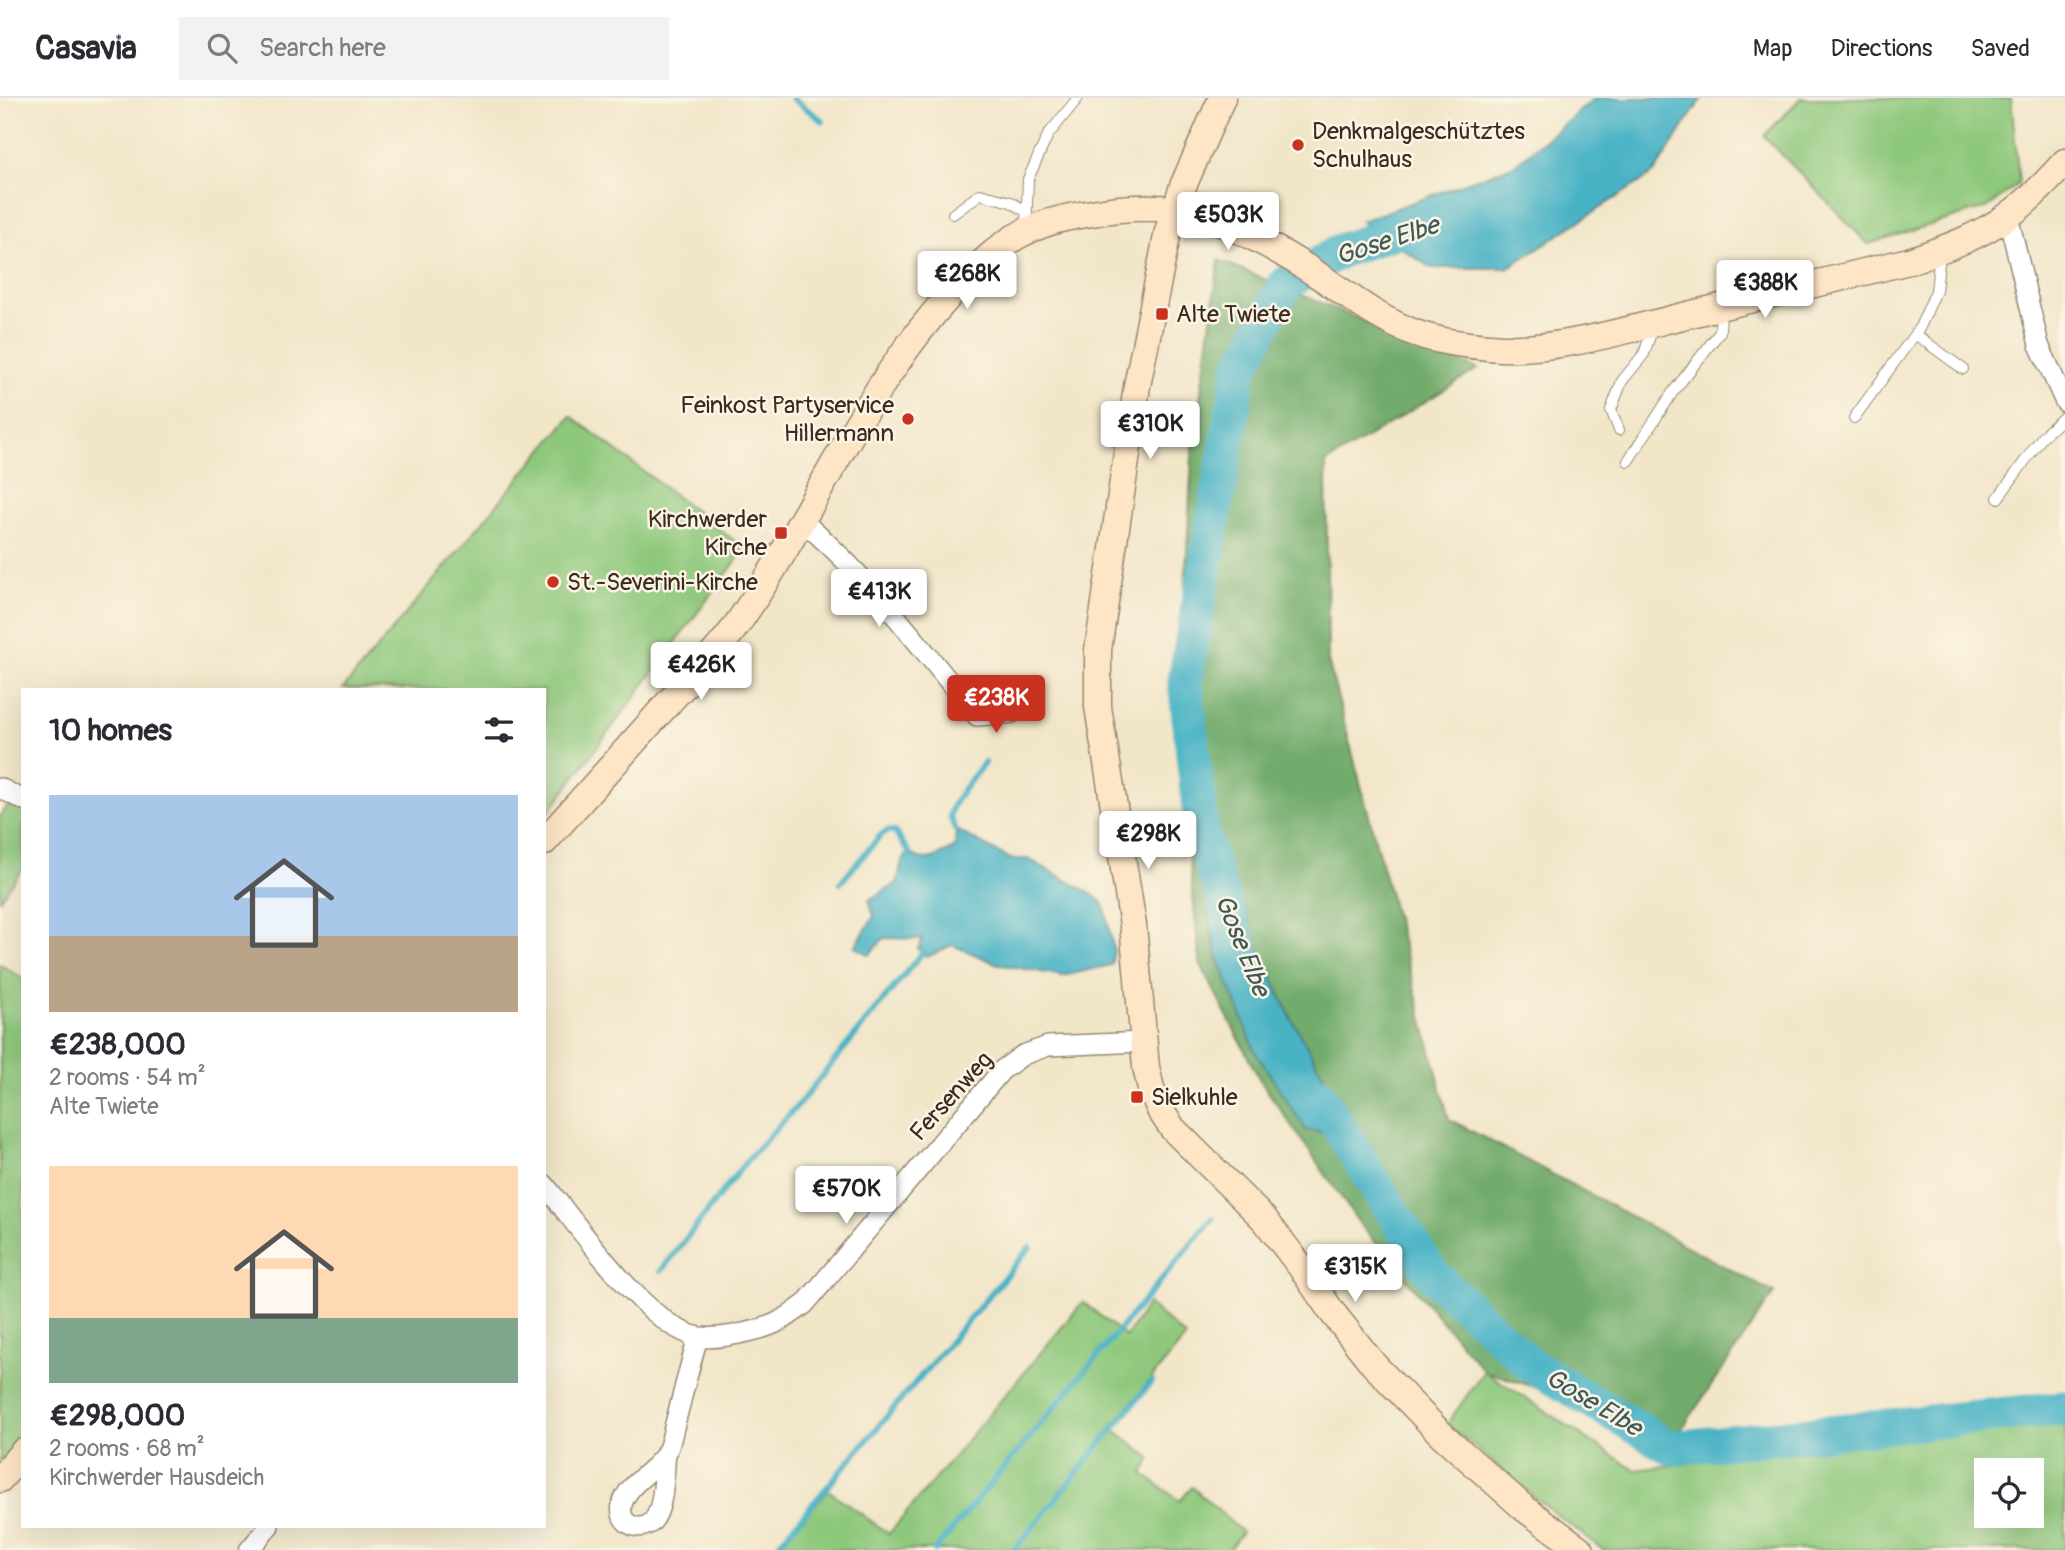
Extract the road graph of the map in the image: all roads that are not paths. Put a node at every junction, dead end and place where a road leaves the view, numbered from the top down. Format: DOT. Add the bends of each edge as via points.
graph roads {
  1 [pos="1077,98"];
  2 [pos="1222,98"];
  3 [pos="2065,162"];
  4 [pos="1174,209"];
  5 [pos="953,214"];
  6 [pos="2008,216"];
  7 [pos="1026,222"];
  8 [pos="1940,250"];
  9 [pos="1721,307"];
  10 [pos="1654,323"];
  11 [pos="1915,334"];
  12 [pos="1962,369"];
  13 [pos="2065,402"];
  14 [pos="2065,416"];
  15 [pos="1854,418"];
  16 [pos="1619,430"];
  17 [pos="1628,461"];
  18 [pos="1998,498"];
  19 [pos="802,521"];
  20 [pos="1012,713"];
  21 [pos="0,788"];
  22 [pos="21,799"];
  23 [pos="546,840"];
  24 [pos="1144,1042"];
  25 [pos="546,1186"];
  26 [pos="698,1336"];
  27 [pos="666,1452"];
  28 [pos="21,1454"];
  29 [pos="0,1479"];
  30 [pos="264,1528"];
  31 [pos="249,1550"];
  32 [pos="1581,1550"];
  1 -- 7 [label="lane" via="1048,135 1028,180"];
  2 -- 4 [label="main road"];
  3 -- 6 [label="main road"];
  4 -- 7 [label="main road" via="1102,211"];
  4 -- 10 [label="main road" via="1225,224 1295,261 1361,306 1422,335 1495,348 1534,347"];
  4 -- 24 [label="main road" via="1137,386 1098,650 1098,707 1133,925"];
  5 -- 7 [label="lane" via="981,194 1011,202"];
  6 -- 8 [label="main road"];
  6 -- 13 [label="street" via="2039,345"];
  7 -- 19 [label="main road" via="973,271 908,347 860,418"];
  8 -- 9 [label="main road"];
  8 -- 11 [label="lane" via="1937,291"];
  9 -- 10 [label="main road"];
  9 -- 17 [label="lane" via="1720,331"];
  10 -- 16 [label="lane" via="1644,354 1622,381 1611,410"];
  11 -- 12 [label="lane"];
  11 -- 15 [label="lane"];
  14 -- 18 [label="lane" via="2043,436"];
  19 -- 20 [label="street" via="884,604 977,716"];
  19 -- 23 [label="main road" via="730,633"];
  21 -- 22 [label="street"];
  24 -- 26 [label="street, Fersenweg" via="1048,1046 1023,1055 1002,1070 805,1304 784,1320 757,1330 726,1337"];
  24 -- 32 [label="main road" via="1151,1089 1173,1129 1265,1220 1374,1365 1441,1434 1524,1508"];
  25 -- 26 [label="street, Fersenweg" via="649,1309"];
  26 -- 27 [label="street"];
  28 -- 29 [label="main road"];
  30 -- 31 [label="street"];
}
